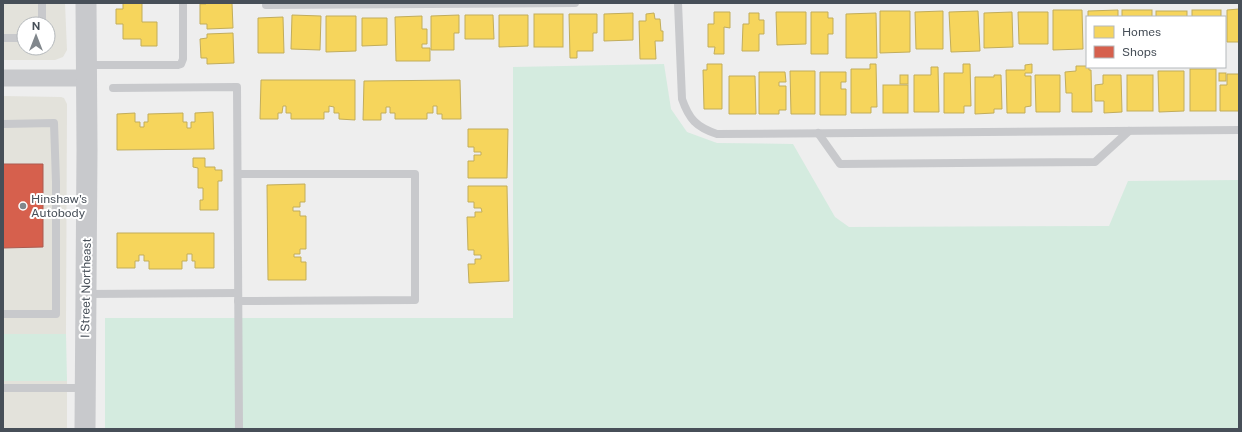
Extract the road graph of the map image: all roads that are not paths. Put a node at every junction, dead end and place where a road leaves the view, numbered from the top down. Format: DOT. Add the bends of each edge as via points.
graph roads {
  1 [pos="42,3"];
  2 [pos="86,3"];
  3 [pos="183,3"];
  4 [pos="550,3"];
  5 [pos="575,3"];
  6 [pos="678,3"];
  7 [pos="304,4"];
  8 [pos="428,4"];
  9 [pos="266,5"];
  10 [pos="42,16"];
  11 [pos="3,38"];
  12 [pos="16,38"];
  13 [pos="86,72"];
  14 [pos="3,78"];
  15 [pos="112,88"];
  16 [pos="3,124"];
  17 [pos="1239,130"];
  18 [pos="1129,131"];
  19 [pos="818,134"];
  20 [pos="238,174"];
  21 [pos="86,294"];
  22 [pos="238,297"];
  23 [pos="3,314"];
  24 [pos="3,388"];
  25 [pos="84,388"];
  26 [pos="85,429"];
  27 [pos="239,429"];
  1 -- 10 [label="lane"];
  2 -- 13 [label="street, I Street Northeast"];
  3 -- 13 [label="lane" via="181,64"];
  4 -- 5 [label="lane"];
  4 -- 8 [label="lane"];
  6 -- 19 [label="lane" via="682,99 686,111 693,120 704,130 716,134"];
  7 -- 8 [label="lane"];
  7 -- 9 [label="lane"];
  11 -- 12 [label="lane"];
  13 -- 14 [label="street"];
  13 -- 21 [label="street, I Street Northeast"];
  15 -- 20 [label="lane" via="237,87"];
  16 -- 23 [label="lane" via="54,123 56,314"];
  17 -- 18 [label="lane"];
  18 -- 19 [label="lane"];
  18 -- 19 [label="lane" via="1095,162 840,164"];
  20 -- 22 [label="lane"];
  20 -- 22 [label="lane" via="414,174 415,300"];
  21 -- 22 [label="lane"];
  21 -- 25 [label="street, I Street Northeast"];
  22 -- 27 [label="lane"];
  24 -- 25 [label="lane"];
  25 -- 26 [label="street, I Street Northeast"];
}
